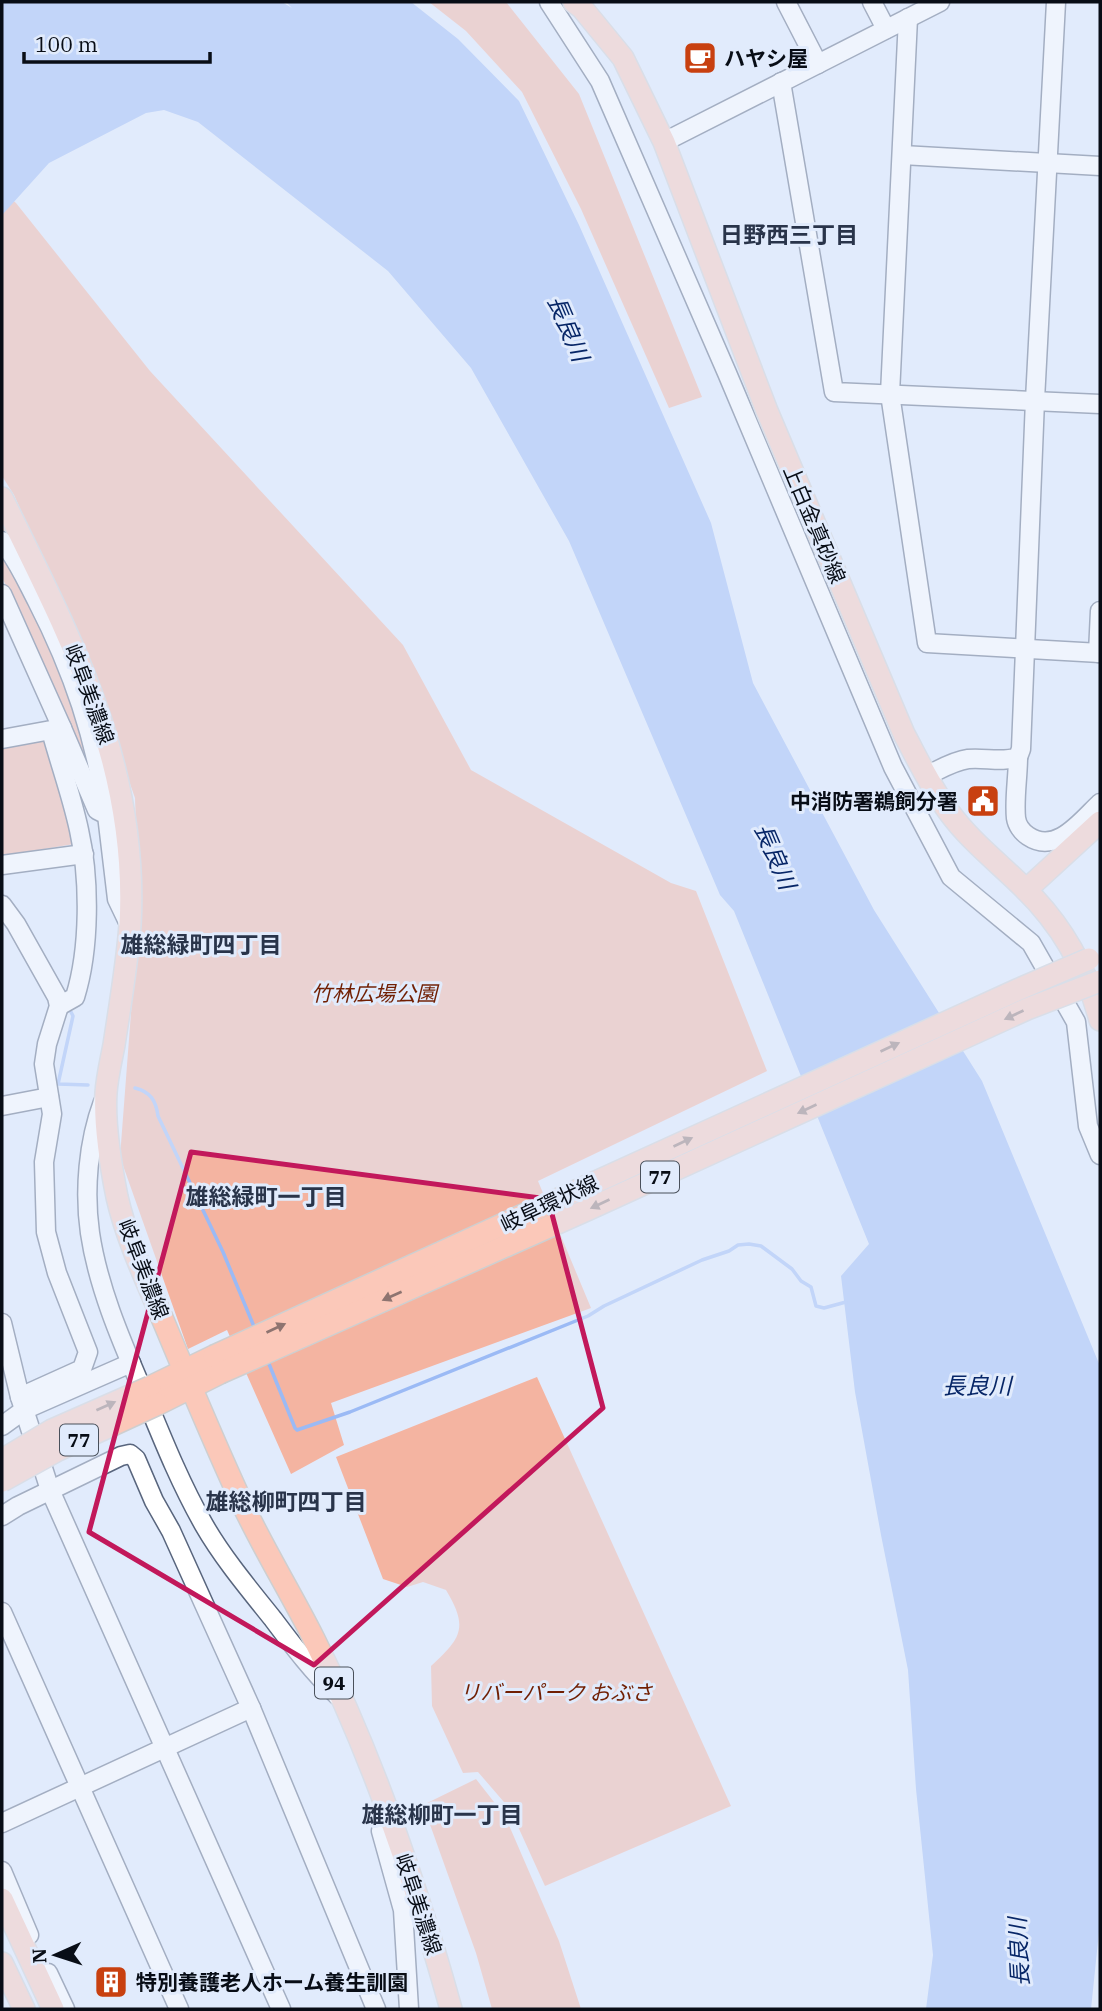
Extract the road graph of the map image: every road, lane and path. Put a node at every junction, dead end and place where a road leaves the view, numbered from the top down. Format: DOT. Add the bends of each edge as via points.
graph roads {
  1 [pos="550,2"];
  2 [pos="574,2"];
  3 [pos="786,2"];
  4 [pos="872,2"];
  5 [pos="940,2"];
  6 [pos="1056,2"];
  7 [pos="908,18"];
  8 [pos="886,29"];
  9 [pos="818,64"];
  10 [pos="781,82"];
  11 [pos="664,142"];
  12 [pos="902,155"];
  13 [pos="1048,163"];
  14 [pos="1100,166"];
  15 [pos="890,394"];
  16 [pos="1035,400"];
  17 [pos="1100,404"];
  18 [pos="2,498"];
  19 [pos="2,541"];
  20 [pos="2,594"];
  21 [pos="1100,611"];
  22 [pos="1024,649"];
  23 [pos="1099,653"];
  24 [pos="56,729"];
  25 [pos="2,739"];
  26 [pos="1018,757"];
  27 [pos="926,776"];
  28 [pos="1100,803"];
  29 [pos="107,815"];
  30 [pos="1100,822"];
  31 [pos="84,853"];
  32 [pos="2,865"];
  33 [pos="1026,890"];
  34 [pos="2,905"];
  35 [pos="130,925"];
  36 [pos="1097,955"];
  37 [pos="1100,981"];
  38 [pos="59,1006"];
  39 [pos="1100,1020"];
  40 [pos="106,1093"];
  41 [pos="49,1097"];
  42 [pos="2,1106"];
  43 [pos="1100,1155"];
  44 [pos="2,1322"];
  45 [pos="131,1363"];
  46 [pos="217,1364"];
  47 [pos="188,1379"];
  48 [pos="154,1395"];
  49 [pos="22,1403"];
  50 [pos="2,1426"];
  51 [pos="2,1460"];
  52 [pos="2,1481"];
  53 [pos="50,1490"];
  54 [pos="2,1516"];
  55 [pos="2,1612"];
  56 [pos="341,1698"];
  57 [pos="251,1709"];
  58 [pos="165,1748"];
  59 [pos="80,1787"];
  60 [pos="388,1807"];
  61 [pos="2,1823"];
  62 [pos="2,1871"];
  63 [pos="2,1899"];
  64 [pos="2,1926"];
  65 [pos="2,1963"];
  66 [pos="2,1990"];
  67 [pos="9,2009"];
  68 [pos="24,2009"];
  69 [pos="41,2009"];
  70 [pos="53,2009"];
  71 [pos="65,2009"];
  72 [pos="179,2009"];
  73 [pos="281,2009"];
  74 [pos="376,2009"];
  75 [pos="409,2009"];
  76 [pos="451,2009"];
  1 -- 43 [label="street" via="600,81 893,768 951,877 1031,943 1076,1022 1088,1126"];
  2 -- 11 [label="main road, 上白金真砂線" via="623,58"];
  3 -- 9 [label="street"];
  4 -- 8 [label="street"];
  5 -- 7 [label="street"];
  6 -- 13 [label="street"];
  7 -- 8 [label="street"];
  7 -- 12 [label="street"];
  8 -- 9 [label="street"];
  9 -- 10 [label="street"];
  10 -- 11 [label="street"];
  10 -- 15 [label="street" via="834,391"];
  11 -- 27 [label="main road, 上白金真砂線" via="767,411"];
  12 -- 13 [label="street"];
  12 -- 15 [label="street"];
  13 -- 14 [label="street"];
  13 -- 16 [label="street"];
  15 -- 16 [label="street"];
  15 -- 22 [label="street" via="927,643"];
  16 -- 17 [label="street"];
  16 -- 22 [label="street"];
  18 -- 35 [label="main road, 岐阜美濃線 / 94" via="71,640 106,735 126,821"];
  19 -- 29 [label="street" via="58,641 87,718"];
  20 -- 24 [label="street"];
  21 -- 23 [label="street"];
  22 -- 23 [label="street"];
  22 -- 26 [label="street"];
  24 -- 25 [label="street"];
  24 -- 29 [label="street" via="97,810"];
  24 -- 31 [label="street"];
  26 -- 27 [label="street" via="969,759"];
  26 -- 28 [label="street" via="1016,821 1035,841 1052,842 1066,835"];
  27 -- 33 [label="main road, 上白金真砂線" via="948,812"];
  29 -- 35 [label="street" via="117,899"];
  30 -- 33 [label="main road"];
  31 -- 32 [label="street"];
  31 -- 38 [label="street" via="86,925 80,982 75,997"];
  33 -- 39 [label="main road, 上白金真砂線" via="1066,937 1094,996"];
  34 -- 38 [label="street"];
  35 -- 40 [label="main road, 岐阜美濃線 / 94"];
  46 -- 36 [label="main road, 岐阜環状線 / 77, one-way, bridge"];
  37 -- 46 [label="main road, 岐阜環状線 / 77, one-way, bridge" via="1027,1009 589,1209"];
  38 -- 41 [label="street" via="44,1064"];
  40 -- 45 [label="street" via="97,1116 89,1166 90,1231 97,1271"];
  40 -- 47 [label="main road, 岐阜美濃線 / 94" via="117,1199"];
  41 -- 42 [label="street"];
  41 -- 49 [label="street" via="52,1114 44,1161 46,1232 88,1352 82,1369"];
  44 -- 49 [label="street"];
  45 -- 49 [label="street"];
  45 -- 56 [label="street" via="177,1473 205,1526 316,1675"];
  46 -- 47 [label="main road, 岐阜環状線 / 77"];
  47 -- 48 [label="main road, 岐阜環状線 / 77"];
  47 -- 56 [label="main road, 岐阜美濃線 / 94" via="243,1504"];
  51 -- 48 [label="main road, 岐阜環状線 / 77, one-way, bridge" via="52,1430"];
  48 -- 52 [label="main road, 岐阜環状線 / 77, bridge"];
  49 -- 50 [label="street"];
  49 -- 53 [label="street"];
  53 -- 54 [label="street"];
  53 -- 57 [label="street" via="121,1456 130,1454 136,1459"];
  53 -- 58 [label="street"];
  55 -- 59 [label="street"];
  56 -- 60 [label="main road, 岐阜美濃線 / 94"];
  57 -- 58 [label="street"];
  57 -- 74 [label="street"];
  58 -- 59 [label="street"];
  58 -- 73 [label="street"];
  59 -- 61 [label="street"];
  59 -- 72 [label="street"];
  60 -- 75 [label="street" via="381,1831 403,1910"];
  60 -- 76 [label="main road, 岐阜美濃線 / 94"];
  62 -- 71 [label="street"];
  63 -- 70 [label="main road"];
  64 -- 69 [label="main road"];
  65 -- 68 [label="main road"];
  66 -- 67 [label="main road"];
}
